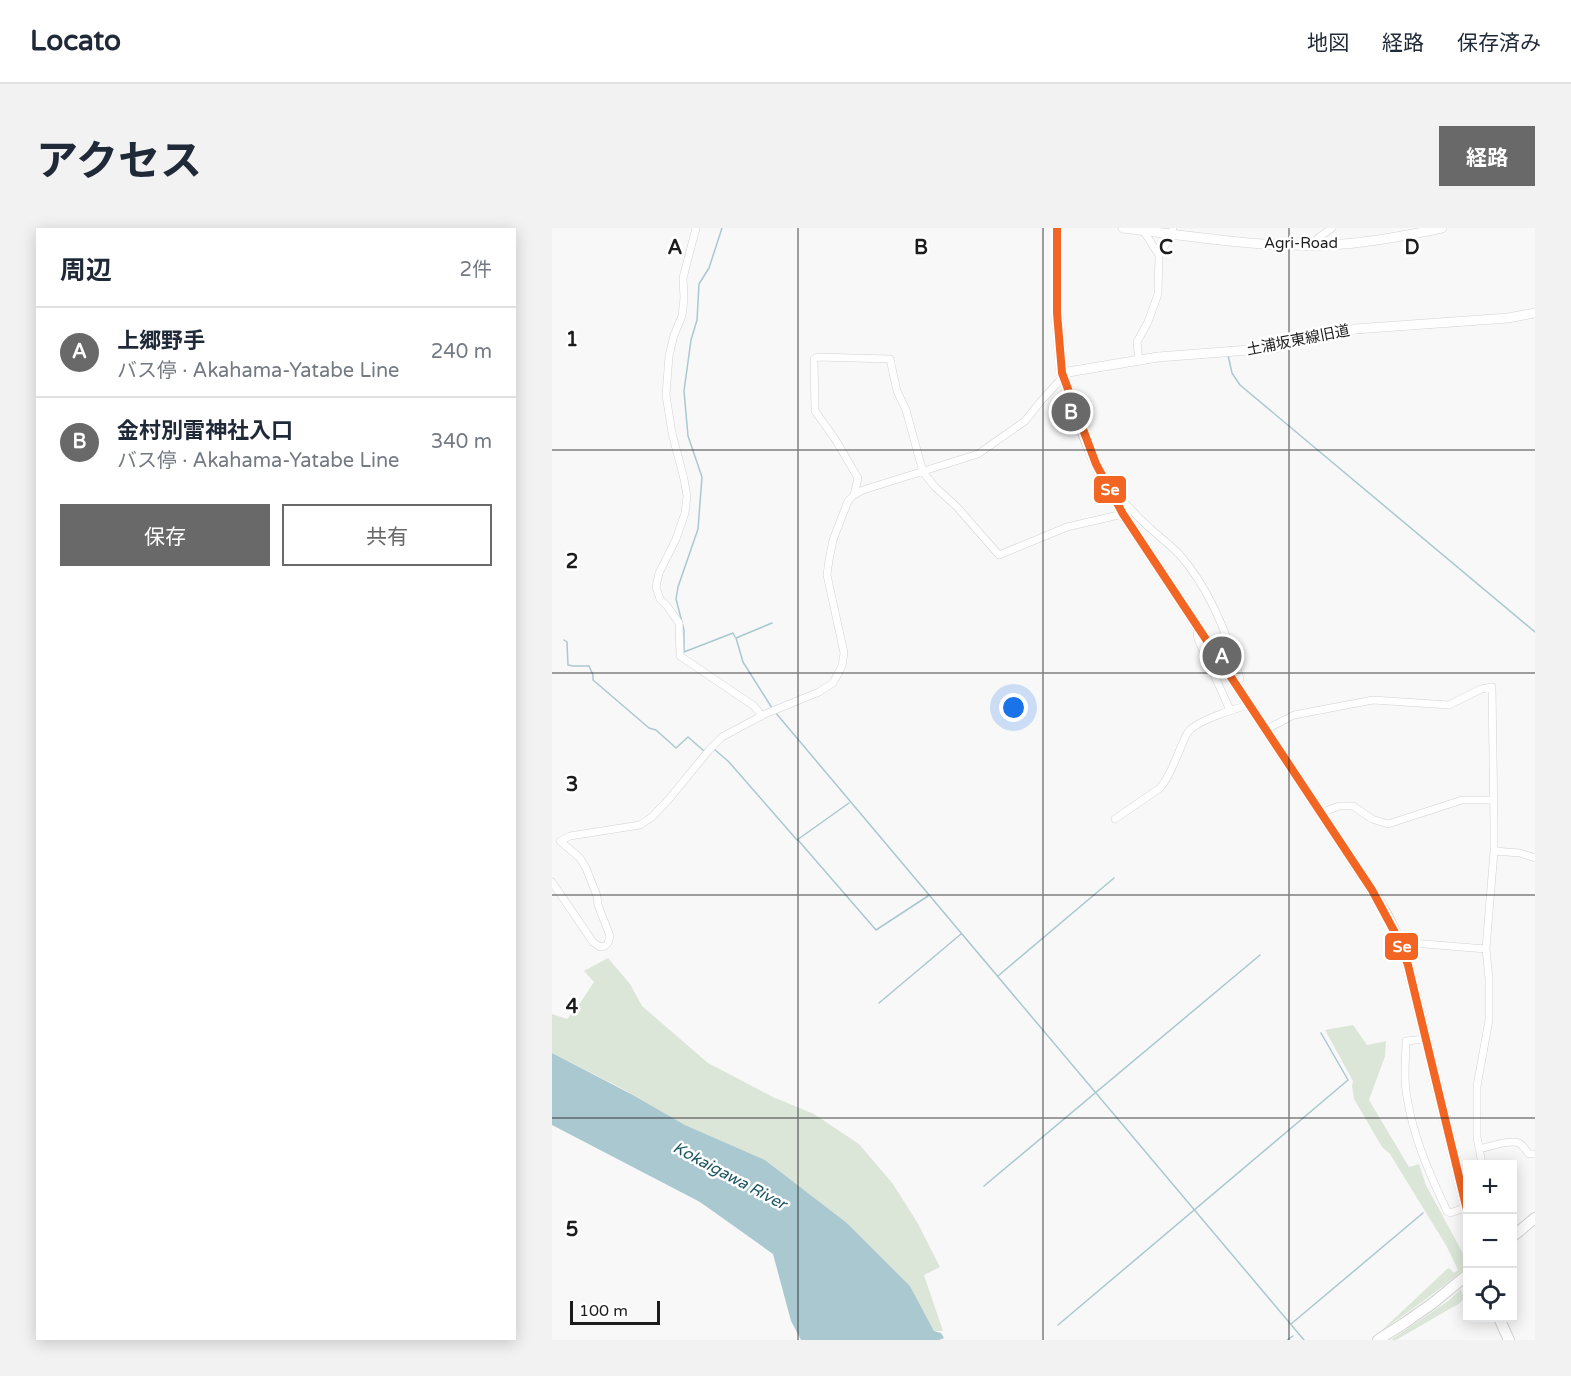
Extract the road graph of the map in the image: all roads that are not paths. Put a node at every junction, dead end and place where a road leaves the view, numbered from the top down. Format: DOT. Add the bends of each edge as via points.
graph roads {
  1 [pos="696,228"];
  2 [pos="1057,228"];
  3 [pos="1123,228"];
  4 [pos="1332,228"];
  5 [pos="1442,228"];
  6 [pos="1142,229"];
  7 [pos="1172,231"];
  8 [pos="1318,238"];
  9 [pos="1160,255"];
  10 [pos="1535,313"];
  11 [pos="1138,361"];
  12 [pos="1062,375"];
  13 [pos="923,472"];
  14 [pos="854,495"];
  15 [pos="1114,500"];
  16 [pos="1123,514"];
  17 [pos="1199,629"];
  18 [pos="1236,685"];
  19 [pos="1249,705"];
  20 [pos="1230,710"];
  21 [pos="762,716"];
  22 [pos="1265,730"];
  23 [pos="1494,800"];
  24 [pos="1321,813"];
  25 [pos="1115,819"];
  26 [pos="1494,851"];
  27 [pos="1535,858"];
  28 [pos="552,882"];
  29 [pos="1400,942"];
  30 [pos="1486,949"];
  31 [pos="1426,1039"];
  32 [pos="1479,1149"];
  33 [pos="1535,1154"];
  34 [pos="1481,1160"];
  35 [pos="1463,1182"];
  36 [pos="1463,1210"];
  37 [pos="1535,1218"];
  38 [pos="1517,1233"];
  39 [pos="1463,1278"];
  40 [pos="1501,1322"];
  41 [pos="1378,1340"];
  42 [pos="1509,1340"];
  1 -- 21 [label="street" via="683,278 682,316 669,356 666,394 687,496 685,513 656,587 660,599 679,623 680,656 754,706"];
  2 -- 12 [label="main road"];
  3 -- 6 [label="street, Agri-Road"];
  4 -- 8 [label="street"];
  5 -- 7 [label="street, Agri-Road" via="1382,240 1319,245 1258,243"];
  6 -- 7 [label="street, Agri-Road"];
  6 -- 9 [label="street"];
  7 -- 9 [label="street"];
  9 -- 11 [label="street" via="1158,294 1137,342"];
  10 -- 11 [label="street, 土浦坂東線旧道" via="1355,329 1275,348"];
  11 -- 12 [label="street, 土浦坂東線旧道"];
  12 -- 13 [label="street" via="1025,421 995,443 978,454"];
  12 -- 15 [label="main road" via="1092,455"];
  13 -- 14 [label="street"];
  13 -- 14 [label="street" via="890,359 814,358 814,411 858,477"];
  13 -- 16 [label="street" via="999,555 1067,527"];
  14 -- 21 [label="street" via="832,540 827,575 844,653 842,666 833,683 819,692"];
  15 -- 16 [label="main road"];
  15 -- 18 [label="street" via="1121,499 1178,553 1209,597 1240,679"];
  16 -- 17 [label="main road"];
  17 -- 18 [label="main road"];
  17 -- 20 [label="street" via="1198,639"];
  18 -- 19 [label="main road"];
  19 -- 20 [label="street"];
  19 -- 22 [label="main road"];
  20 -- 25 [label="street" via="1189,731 1172,772 1160,788"];
  21 -- 28 [label="street" via="722,737 646,822 560,841 586,868 610,936 608,944 600,947 593,942"];
  22 -- 23 [label="street" via="1294,715 1373,700 1449,705 1492,687"];
  22 -- 24 [label="main road"];
  23 -- 24 [label="street" via="1462,800 1388,824 1353,806"];
  23 -- 26 [label="street"];
  24 -- 29 [label="main road" via="1372,890"];
  26 -- 27 [label="street"];
  26 -- 30 [label="street"];
  29 -- 30 [label="street"];
  29 -- 31 [label="main road"];
  30 -- 32 [label="street" via="1489,1020 1477,1086"];
  31 -- 35 [label="main road"];
  31 -- 36 [label="street" via="1406,1041 1407,1097 1418,1142 1447,1211"];
  32 -- 33 [label="street" via="1517,1142 1529,1155"];
  32 -- 34 [label="street"];
  37 -- 38 [label="main road"];
  39 -- 41 [label="main road"];
  40 -- 42 [label="main road"];
}
